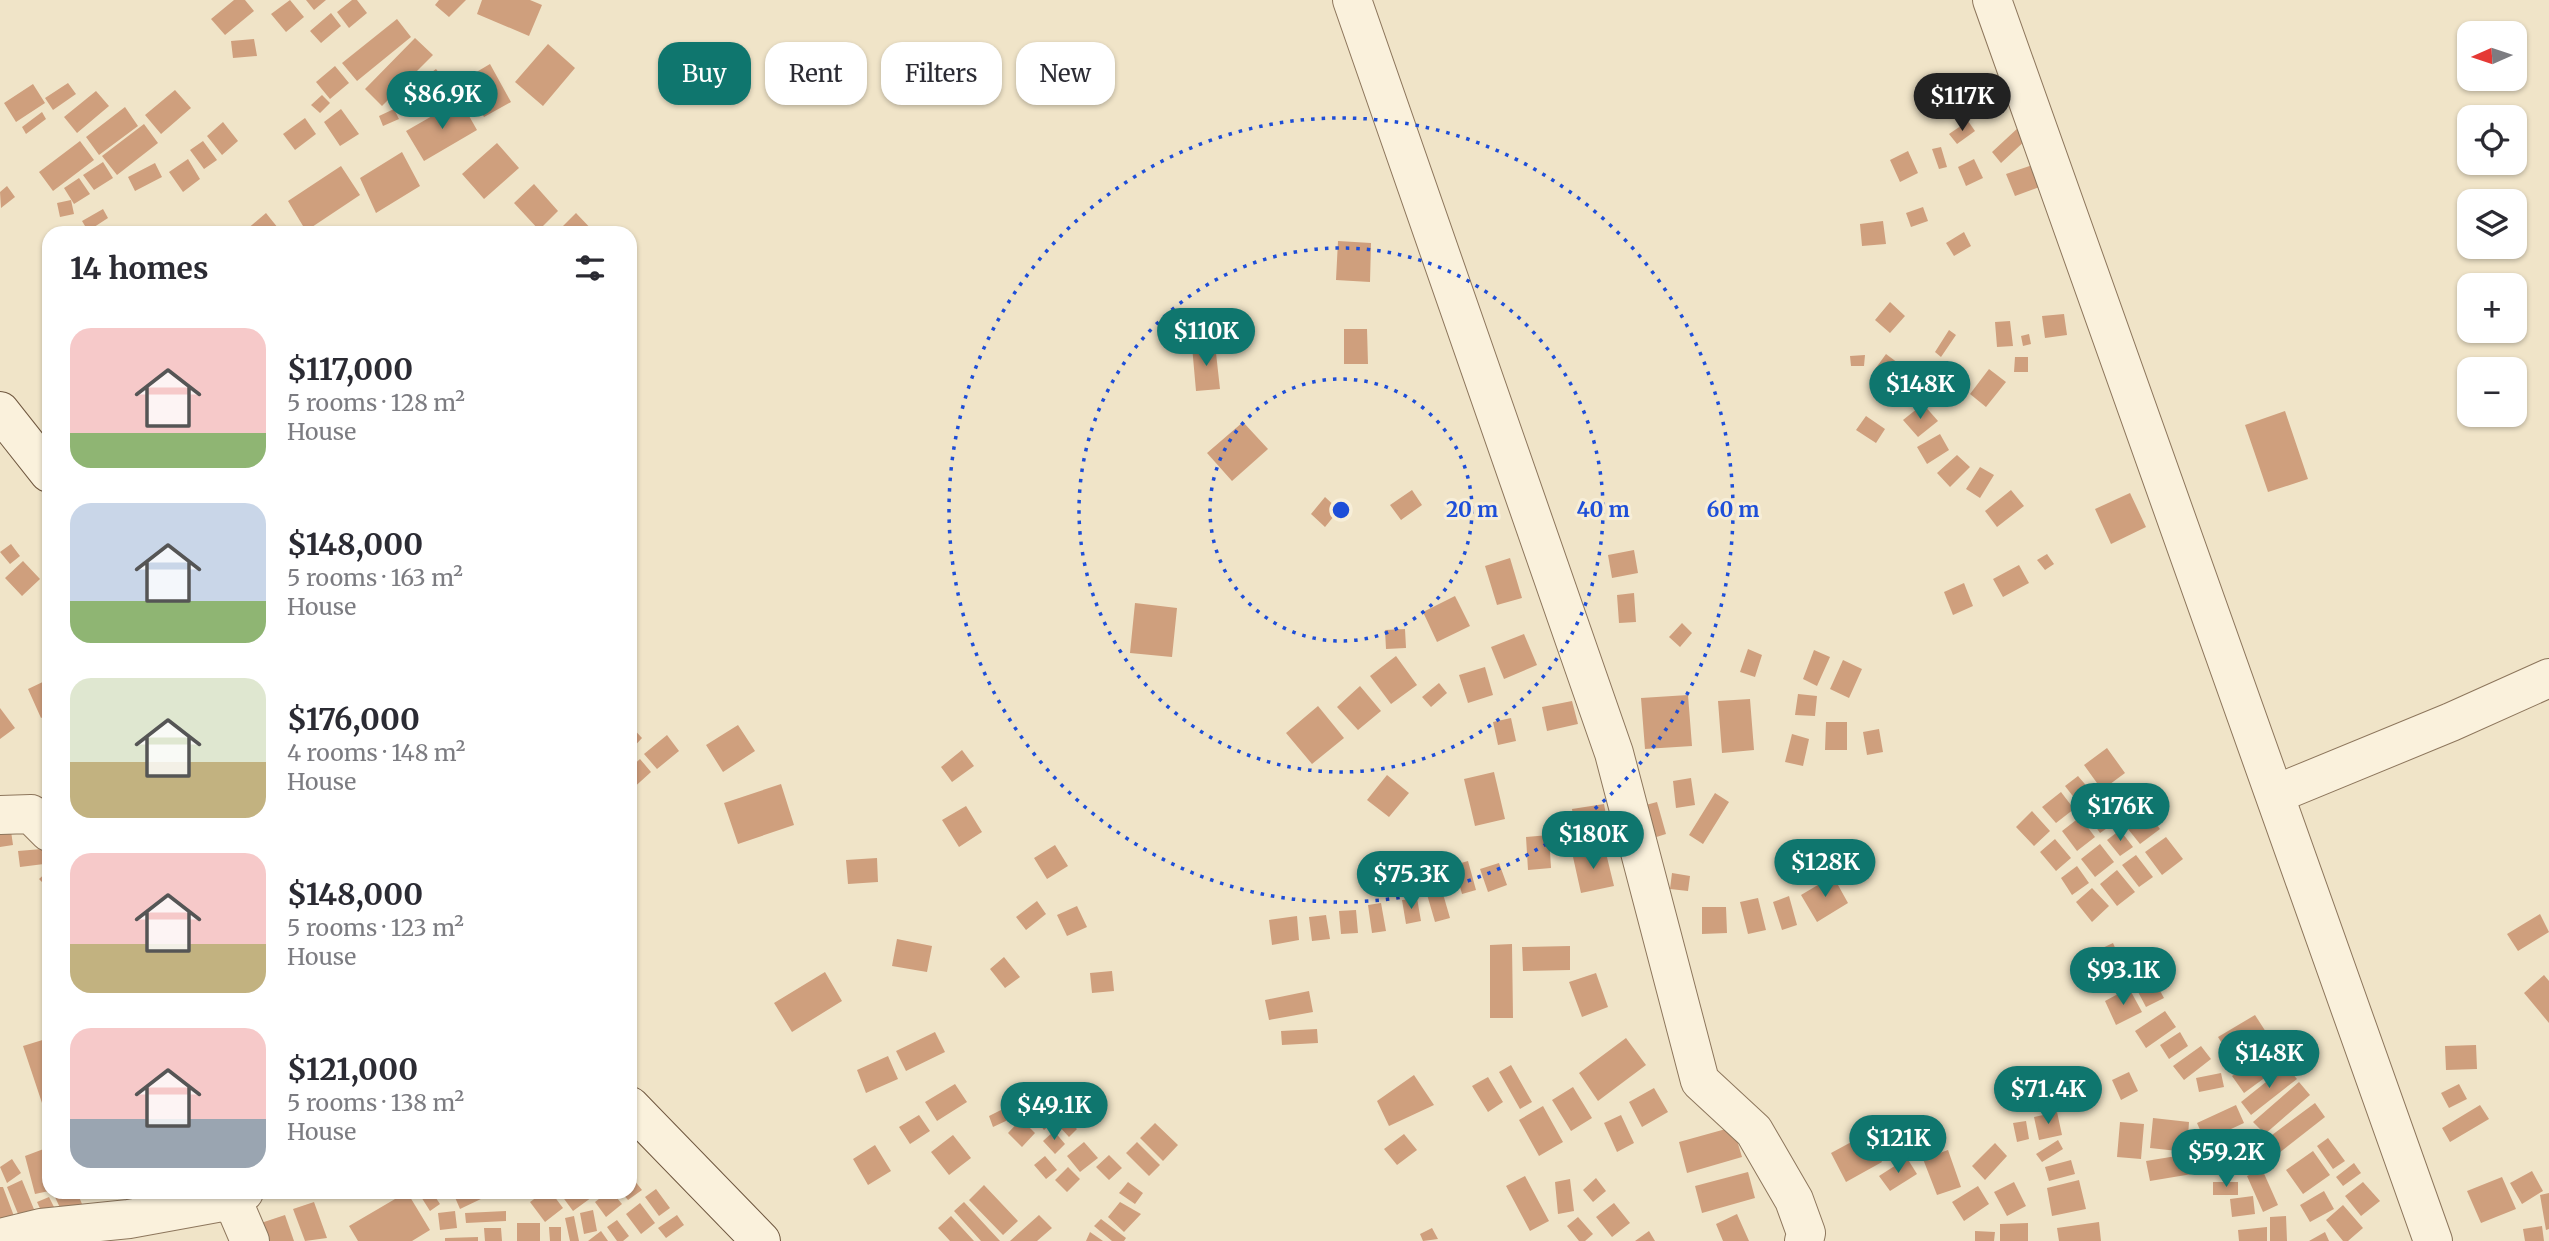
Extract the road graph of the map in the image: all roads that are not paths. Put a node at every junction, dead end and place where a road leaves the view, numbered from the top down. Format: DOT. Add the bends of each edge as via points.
graph roads {
  1 [pos="1352,0"];
  2 [pos="1992,0"];
  3 [pos="0,411"];
  4 [pos="42,464"];
  5 [pos="2549,678"];
  6 [pos="2276,794"];
  7 [pos="0,815"];
  8 [pos="42,825"];
  9 [pos="637,1113"];
  10 [pos="215,1199"];
  11 [pos="237,1199"];
  12 [pos="0,1238"];
  13 [pos="250,1241"];
  14 [pos="761,1241"];
  15 [pos="1804,1241"];
  16 [pos="2432,1241"];
  1 -- 15 [label="street" via="1614,753 1700,1081 1754,1130 1794,1200 1806,1233"];
  2 -- 6 [label="street"];
  3 -- 4 [label="street"];
  5 -- 6 [label="street"];
  6 -- 16 [label="street"];
  7 -- 8 [label="street" via="31,814"];
  9 -- 14 [label="street"];
  10 -- 12 [label="street" via="130,1219 41,1228"];
  11 -- 13 [label="street"];
}
